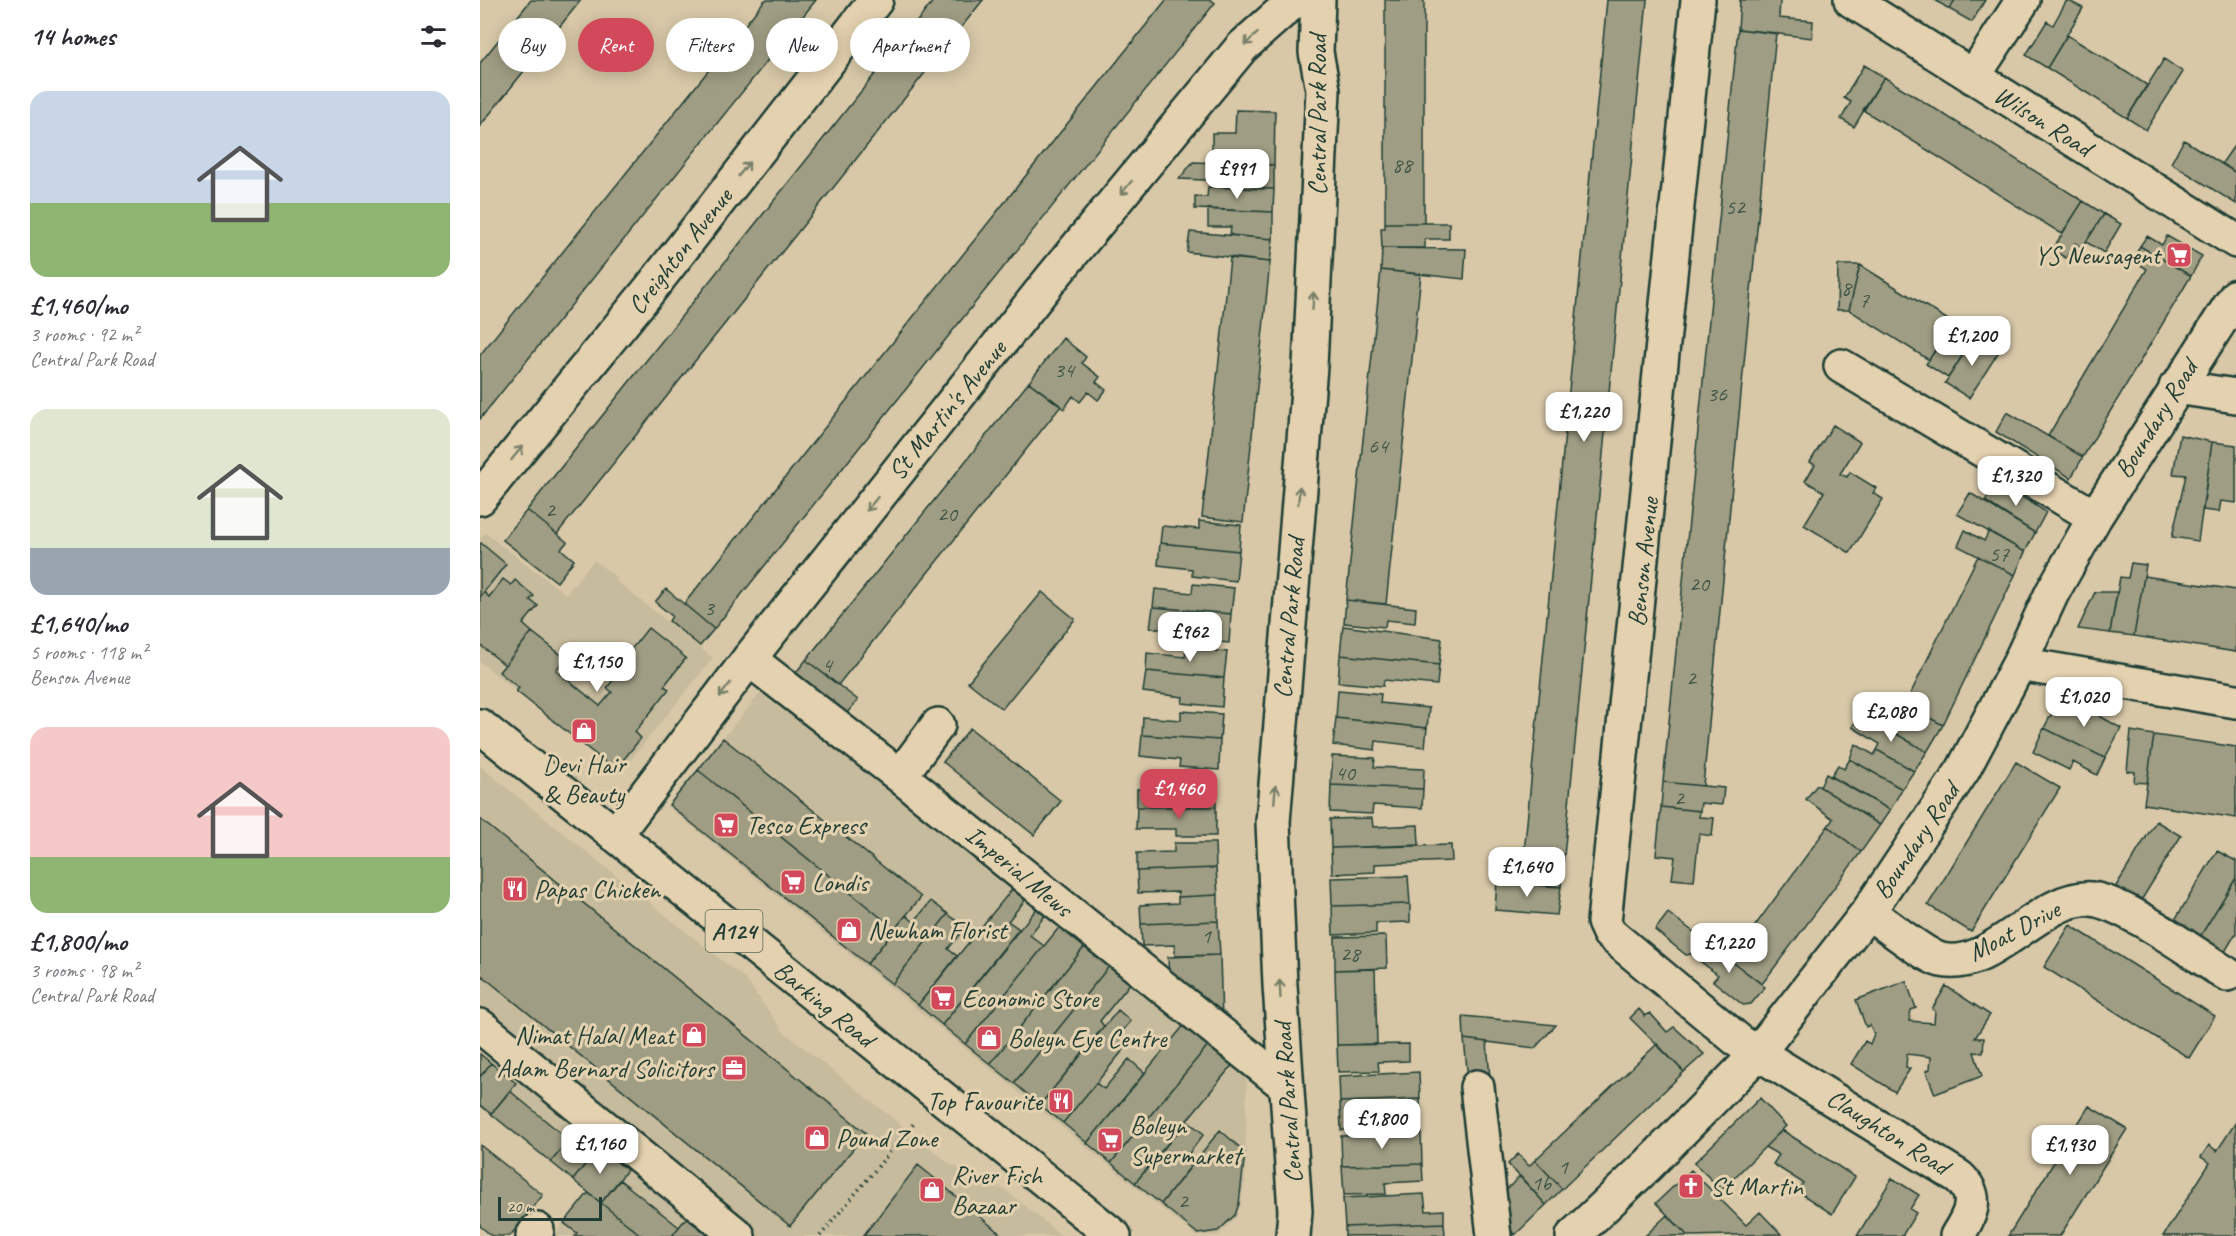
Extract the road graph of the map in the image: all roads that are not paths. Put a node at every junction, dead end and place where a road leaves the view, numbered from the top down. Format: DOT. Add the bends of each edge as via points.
graph roads {
  1 [pos="876,0"];
  2 [pos="1294,0"];
  3 [pos="1318,0"];
  4 [pos="1698,0"];
  5 [pos="1851,0"];
  6 [pos="2023,0"];
  7 [pos="1973,77"];
  8 [pos="2236,241"];
  9 [pos="2236,296"];
  10 [pos="1841,366"];
  11 [pos="2176,387"];
  12 [pos="2236,396"];
  13 [pos="480,498"];
  14 [pos="2095,517"];
  15 [pos="749,659"];
  16 [pos="2019,663"];
  17 [pos="2236,701"];
  18 [pos="938,724"];
  19 [pos="480,726"];
  20 [pos="900,776"];
  21 [pos="615,835"];
  22 [pos="1868,912"];
  23 [pos="2227,974"];
  24 [pos="480,1026"];
  25 [pos="1757,1054"];
  26 [pos="1286,1086"];
  27 [pos="1477,1087"];
  28 [pos="738,1236"];
  29 [pos="1114,1236"];
  30 [pos="1293,1236"];
  31 [pos="1494,1236"];
  32 [pos="1573,1236"];
  33 [pos="1957,1236"];
  13 -- 1 [label="street, Creighton Avenue, one-way" via="651,288"];
  2 -- 15 [label="street, St Martin's Avenue, one-way" via="1242,47"];
  26 -- 3 [label="street, Central Park Road, one-way" via="1273,822 1310,366 1323,90 1316,52"];
  4 -- 25 [label="street, Benson Avenue" via="1604,922 1609,933"];
  5 -- 7 [label="street, Wilson Road"];
  6 -- 7 [label="street"];
  7 -- 8 [label="street, Wilson Road"];
  9 -- 11 [label="street, Boundary Road"];
  10 -- 14 [label="street"];
  11 -- 12 [label="street"];
  11 -- 14 [label="street, Boundary Road"];
  14 -- 16 [label="street, Boundary Road" via="2052,593"];
  15 -- 20 [label="street, Imperial Mews"];
  15 -- 21 [label="street, St Martin's Avenue, one-way"];
  16 -- 17 [label="street"];
  16 -- 22 [label="street, Boundary Road" via="1963,770"];
  18 -- 20 [label="street"];
  19 -- 21 [label="street, Barking Road / A124"];
  20 -- 26 [label="street, Imperial Mews"];
  21 -- 29 [label="street, Barking Road / A124"];
  22 -- 23 [label="street, Moat Drive" via="1938,959 1955,962 1976,955 2067,903 2090,899 2115,906"];
  22 -- 25 [label="street, Boundary Road"];
  24 -- 28 [label="street"];
  25 -- 32 [label="street, Boundary Road"];
  25 -- 33 [label="street, Claughton Road" via="1959,1177 1973,1200 1972,1212"];
  26 -- 30 [label="street, Central Park Road" via="1295,1211"];
  27 -- 31 [label="street"];
}
